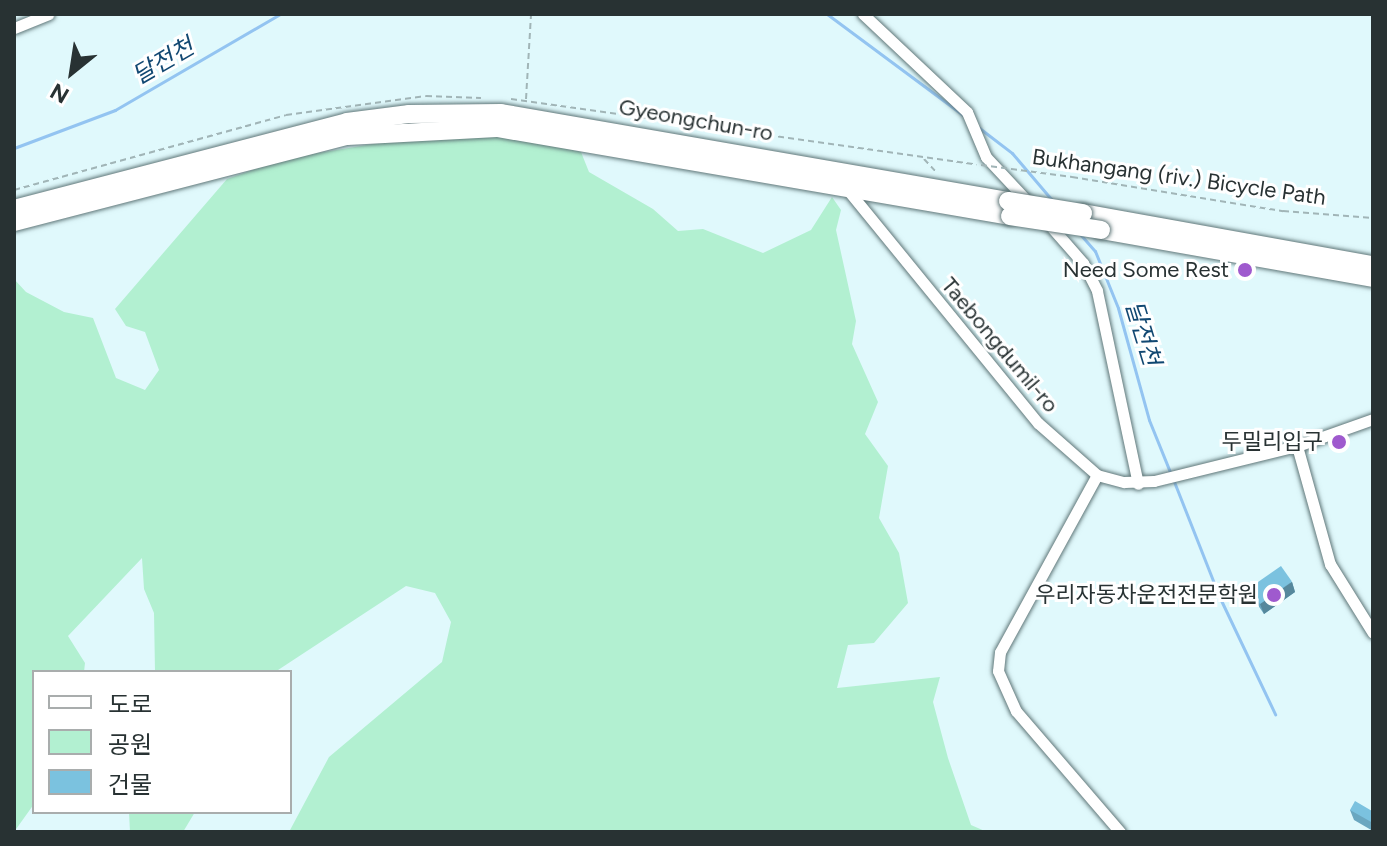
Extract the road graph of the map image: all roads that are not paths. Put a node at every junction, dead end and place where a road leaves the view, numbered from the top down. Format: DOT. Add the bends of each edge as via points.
graph roads {
  1 [pos="48,14"];
  2 [pos="865,15"];
  3 [pos="14,28"];
  4 [pos="845,186"];
  5 [pos="1009,208"];
  6 [pos="14,209"];
  7 [pos="14,222"];
  8 [pos="1373,265"];
  9 [pos="1373,278"];
  10 [pos="1373,419"];
  11 [pos="1297,446"];
  12 [pos="1097,475"];
  13 [pos="1138,484"];
  14 [pos="1373,633"];
  15 [pos="1120,832"];
  1 -- 3 [label="street"];
  2 -- 13 [label="street" via="974,123 983,161 1056,231 1093,279"];
  4 -- 5 [label="main road, Gyeongchun-ro"];
  4 -- 7 [label="main road, Gyeongchun-ro" via="497,128 402,130 347,136 237,161"];
  4 -- 12 [label="street, Taebongdumil-ro" via="1038,423"];
  5 -- 6 [label="main road, Gyeongchun-ro" via="634,134 486,113 347,122"];
  5 -- 8 [label="main road, Gyeongchun-ro, bridge" via="1083,213"];
  5 -- 9 [label="main road, Gyeongchun-ro, bridge" via="1101,230"];
  10 -- 11 [label="street"];
  11 -- 13 [label="street, Taebongdumil-ro"];
  11 -- 14 [label="street" via="1330,564"];
  12 -- 13 [label="street, Taebongdumil-ro"];
  12 -- 15 [label="street" via="1000,652 998,671 1016,711"];
}
